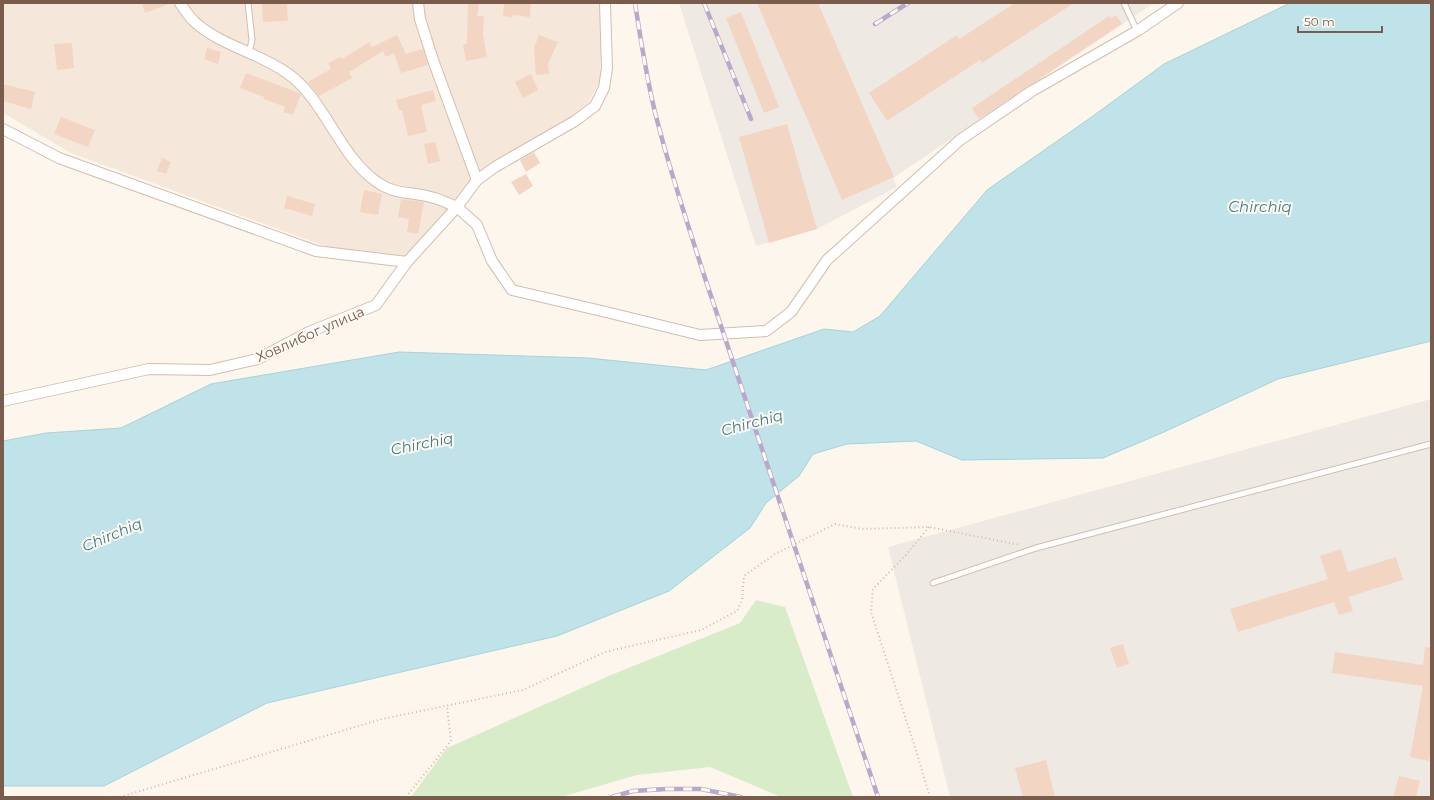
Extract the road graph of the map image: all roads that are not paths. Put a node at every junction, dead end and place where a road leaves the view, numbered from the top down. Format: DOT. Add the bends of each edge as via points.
graph roads {
  1 [pos="180,3"];
  2 [pos="248,3"];
  3 [pos="418,3"];
  4 [pos="605,3"];
  5 [pos="1124,3"];
  6 [pos="1178,3"];
  7 [pos="1137,31"];
  8 [pos="250,53"];
  9 [pos="3,129"];
  10 [pos="477,180"];
  11 [pos="457,207"];
  12 [pos="407,262"];
  13 [pos="3,401"];
  14 [pos="1431,444"];
  15 [pos="932,583"];
  1 -- 8 [label="street" via="195,23 213,36"];
  2 -- 8 [label="lane" via="252,40"];
  3 -- 10 [label="street" via="420,19 433,60"];
  4 -- 10 [label="street, Ховлибог улица" via="607,68 604,88 595,106 576,121 494,167"];
  5 -- 7 [label="lane"];
  6 -- 7 [label="street"];
  7 -- 11 [label="street" via="1032,91 960,140 827,260 791,312 766,330 700,335 512,290 492,262 477,225"];
  8 -- 11 [label="street" via="288,73 308,93 346,150 377,182 394,192 434,197"];
  9 -- 12 [label="street" via="59,158 316,250"];
  10 -- 11 [label="street, Ховлибог улица"];
  11 -- 12 [label="street, Ховлибог улица"];
  12 -- 13 [label="street, Ховлибог улица" via="376,305 309,332 258,359 210,370 149,369"];
  14 -- 15 [label="lane" via="1036,548"];
}
